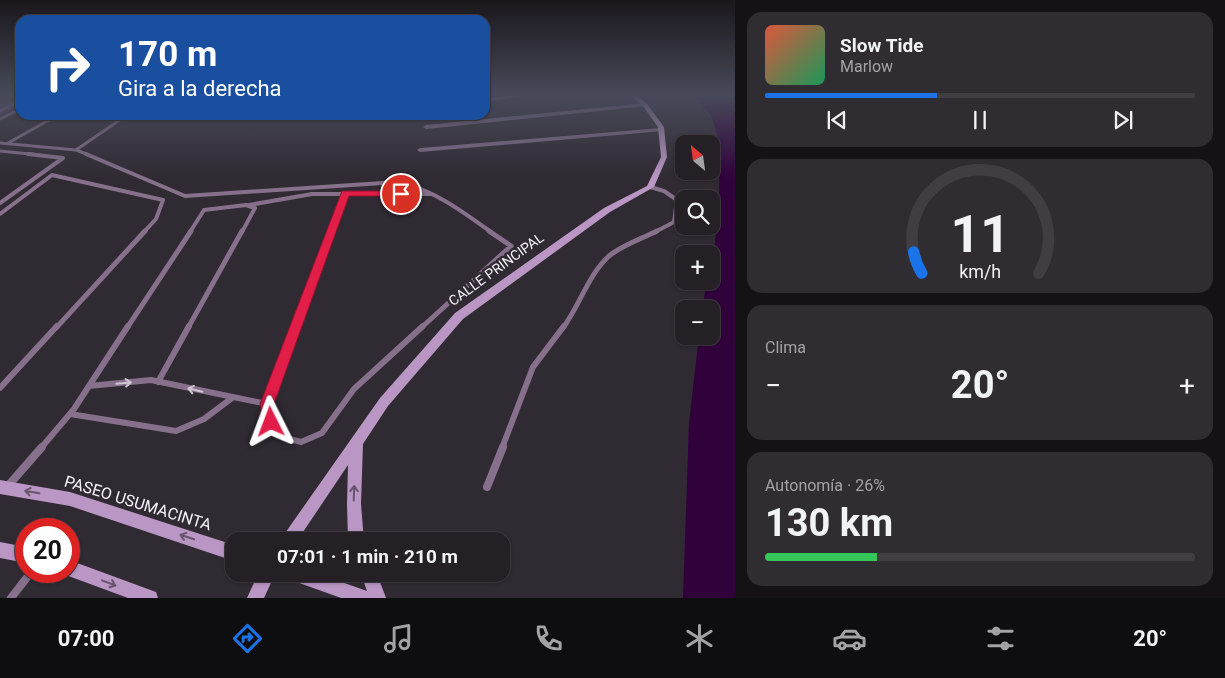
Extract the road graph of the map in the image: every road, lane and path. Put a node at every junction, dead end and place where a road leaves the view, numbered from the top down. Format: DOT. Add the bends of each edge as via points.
graph roads {
  1 [pos="45,122"];
  2 [pos="117,122"];
  3 [pos="484,122"];
  4 [pos="656,122"];
  5 [pos="426,128"];
  6 [pos="661,130"];
  7 [pos="0,142"];
  8 [pos="7,143"];
  9 [pos="0,150"];
  10 [pos="76,150"];
  11 [pos="420,150"];
  12 [pos="650,187"];
  13 [pos="345,193"];
  14 [pos="434,194"];
  15 [pos="2,201"];
  16 [pos="17,201"];
  17 [pos="246,205"];
  18 [pos="0,214"];
  19 [pos="158,382"];
  20 [pos="89,386"];
  21 [pos="0,388"];
  22 [pos="232,398"];
  23 [pos="267,404"];
  24 [pos="70,414"];
  25 [pos="356,442"];
  26 [pos="3,487"];
  27 [pos="487,487"];
  28 [pos="294,532"];
  29 [pos="356,532"];
  30 [pos="0,550"];
  31 [pos="225,550"];
  32 [pos="15,553"];
  33 [pos="80,572"];
  34 [pos="263,582"];
  35 [pos="319,582"];
  36 [pos="372,582"];
  37 [pos="23,583"];
  38 [pos="141,596"];
  39 [pos="11,598"];
  40 [pos="255,598"];
  41 [pos="364,598"];
  42 [pos="378,598"];
  1 -- 8 [label="lane"];
  2 -- 10 [label="lane"];
  3 -- 5 [label="street"];
  4 -- 6 [label="main road"];
  6 -- 11 [label="street"];
  6 -- 12 [label="main road" via="664,157"];
  7 -- 8 [label="lane"];
  8 -- 10 [label="lane"];
  9 -- 15 [label="lane" via="63,158"];
  10 -- 14 [label="lane" via="186,196 398,182 414,184"];
  12 -- 25 [label="main road, CALLE PRINCIPAL" via="607,210 459,316 384,402"];
  12 -- 27 [label="lane" via="678,200 674,222 610,255 595,272 575,312 533,367"];
  13 -- 14 [label="lane"];
  13 -- 17 [label="lane" via="312,194"];
  13 -- 23 [label="lane"];
  14 -- 23 [label="lane" via="511,246 354,389 322,433 301,442 282,437 271,422"];
  15 -- 16 [label="lane"];
  16 -- 18 [label="lane"];
  16 -- 21 [label="lane" via="52,175 163,200 156,219"];
  17 -- 19 [label="lane" via="255,208"];
  17 -- 20 [label="lane" via="204,210"];
  20 -- 19 [label="lane, one-way"];
  22 -- 19 [label="lane, one-way"];
  20 -- 24 [label="lane"];
  22 -- 23 [label="lane"];
  22 -- 24 [label="lane" via="204,419 176,431"];
  24 -- 26 [label="lane"];
  25 -- 28 [label="main road, CALLE PRINCIPAL"];
  29 -- 25 [label="main road, one-way"];
  31 -- 26 [label="main road, PASEO USUMACINTA, one-way" via="70,499"];
  30 -- 32 [label="main road"];
  33 -- 38 [label="main road, one-way"];
  34 -- 40 [label="main road"];
  35 -- 41 [label="main road"];
  36 -- 42 [label="main road"];
  37 -- 39 [label="lane"];
}
